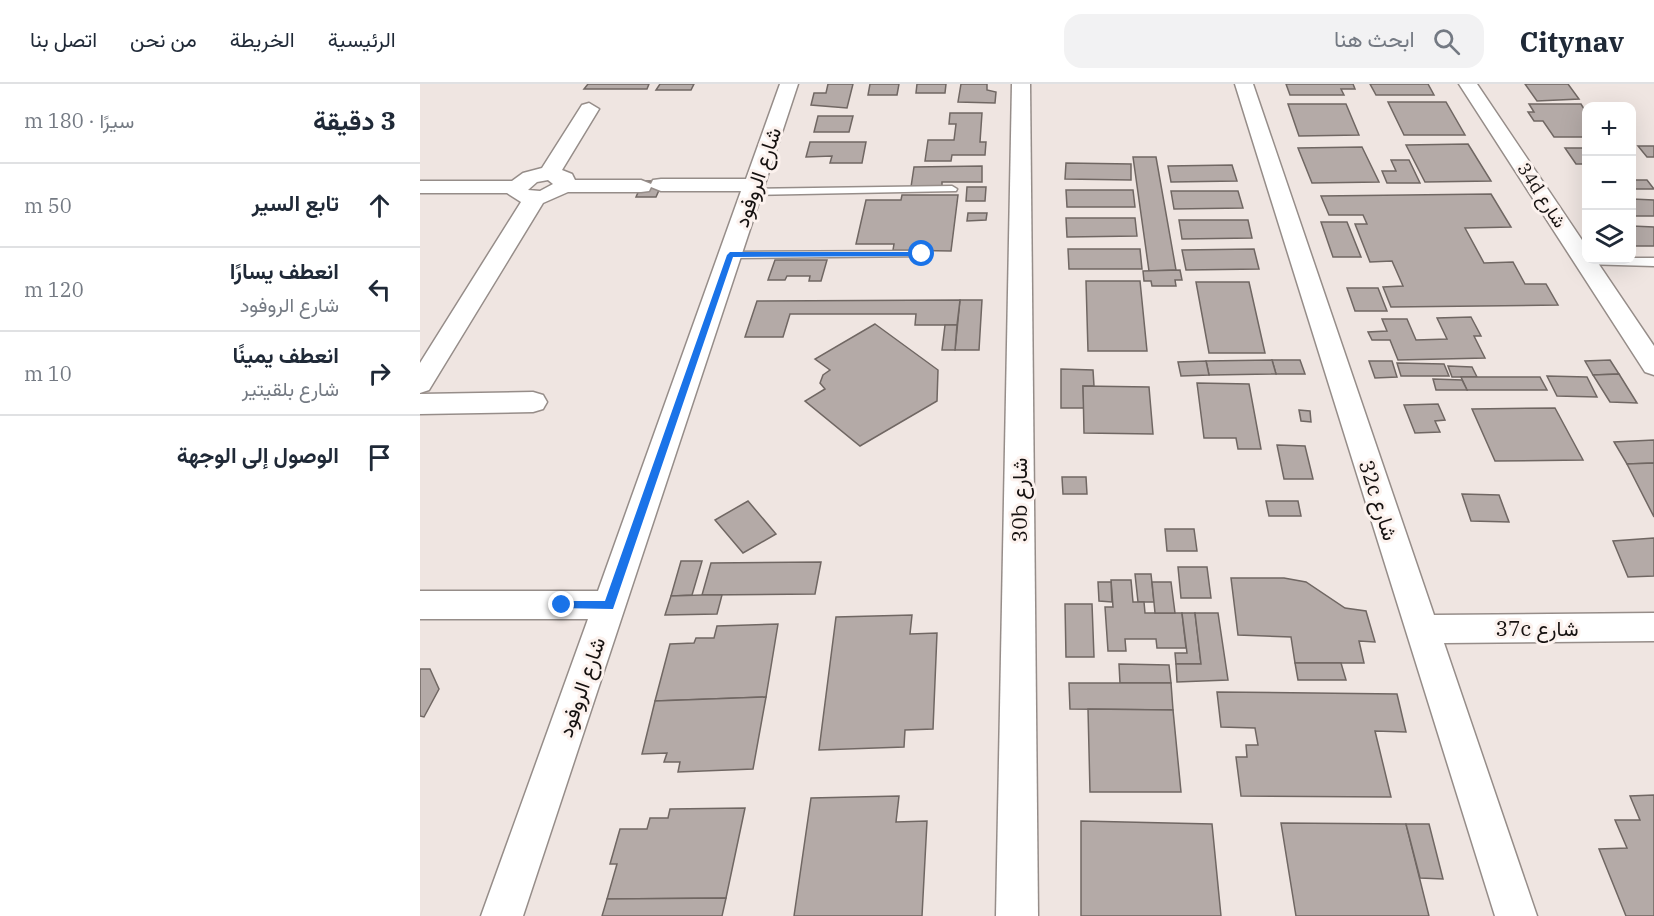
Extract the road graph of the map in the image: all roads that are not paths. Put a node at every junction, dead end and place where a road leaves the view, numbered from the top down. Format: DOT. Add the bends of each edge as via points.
graph roads {
  1 [pos="789,84"];
  2 [pos="1021,84"];
  3 [pos="1244,84"];
  4 [pos="1468,84"];
  5 [pos="589,109"];
  6 [pos="556,180"];
  7 [pos="420,187"];
  8 [pos="753,188"];
  9 [pos="952,189"];
  10 [pos="526,192"];
  11 [pos="922,254"];
  12 [pos="730,255"];
  13 [pos="1582,256"];
  14 [pos="1636,262"];
  15 [pos="1654,262"];
  16 [pos="1587,264"];
  17 [pos="1654,366"];
  18 [pos="420,384"];
  19 [pos="533,402"];
  20 [pos="420,404"];
  21 [pos="420,605"];
  22 [pos="609,605"];
  23 [pos="1654,627"];
  24 [pos="1420,629"];
  25 [pos="502,916"];
  26 [pos="1017,916"];
  27 [pos="1516,916"];
  1 -- 8 [label="street, شارع الروفود"];
  2 -- 26 [label="street, 30b شارع"];
  3 -- 24 [label="street, 32c شارع"];
  4 -- 13 [label="street, 34d شارع"];
  5 -- 6 [label="street"];
  6 -- 8 [label="street"];
  6 -- 10 [label="street" via="548,195"];
  7 -- 10 [label="street"];
  8 -- 9 [label="lane"];
  8 -- 12 [label="street, شارع الروفود"];
  10 -- 18 [label="street"];
  11 -- 12 [label="lane"];
  12 -- 22 [label="street, شارع الروفود"];
  14 -- 15 [label="lane"];
  16 -- 17 [label="street, 34d شارع"];
  19 -- 20 [label="street"];
  21 -- 22 [label="street"];
  22 -- 25 [label="street, شارع الروفود"];
  23 -- 24 [label="street, 37c شارع"];
  24 -- 27 [label="street, 32c شارع"];
}
